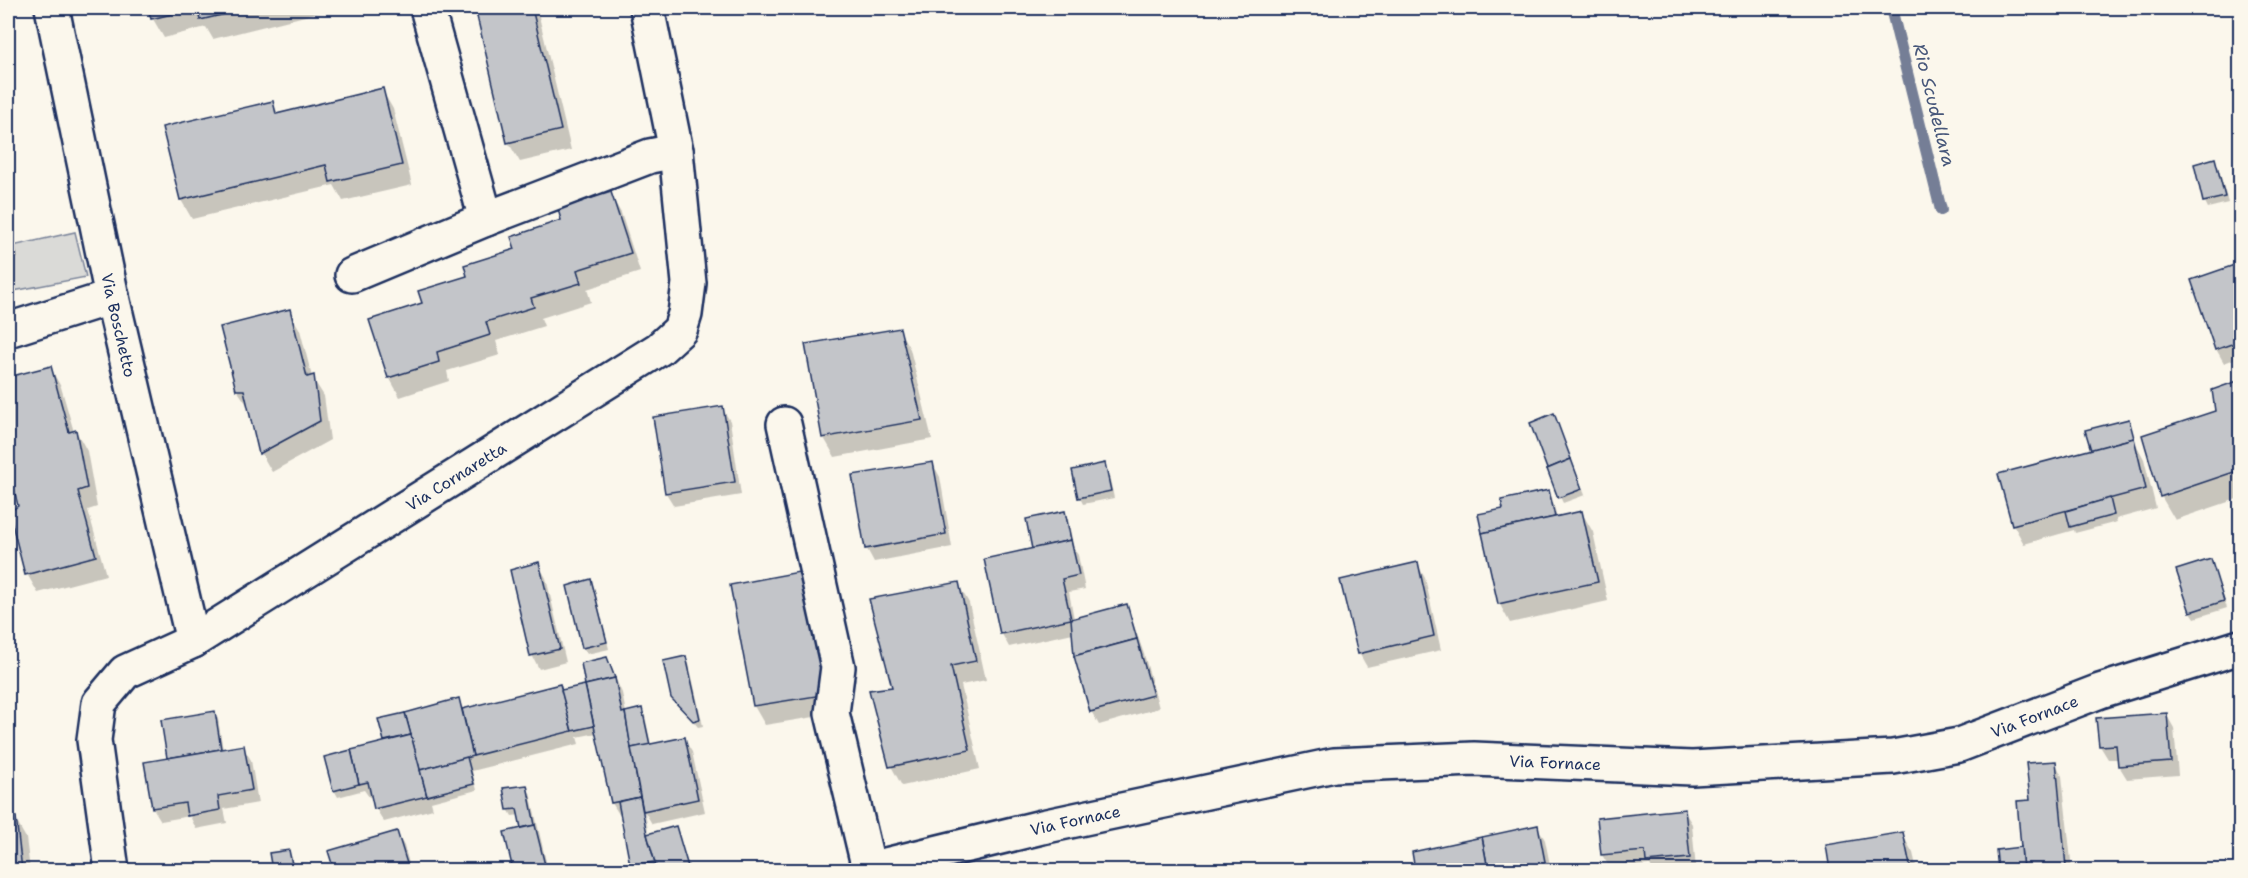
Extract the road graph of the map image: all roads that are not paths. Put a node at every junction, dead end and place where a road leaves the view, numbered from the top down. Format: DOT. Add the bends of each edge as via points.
graph roads {
  1 [pos="52,8"];
  2 [pos="427,8"];
  3 [pos="648,8"];
  4 [pos="676,151"];
  5 [pos="486,219"];
  6 [pos="352,275"];
  7 [pos="112,297"];
  8 [pos="8,330"];
  9 [pos="784,424"];
  10 [pos="193,641"];
  11 [pos="2241,647"];
  12 [pos="112,870"];
  13 [pos="867,870"];
  1 -- 7 [label="street, Via Boschetto"];
  2 -- 5 [label="street"];
  3 -- 4 [label="street, Via Cornaretta"];
  4 -- 5 [label="street" via="651,156"];
  4 -- 10 [label="street, Via Cornaretta" via="689,283 680,330 659,349"];
  5 -- 6 [label="street"];
  7 -- 8 [label="street"];
  7 -- 10 [label="street, Via Boschetto"];
  9 -- 13 [label="street" via="838,667 832,713"];
  10 -- 12 [label="street, Via Cornaretta" via="125,672 99,703 94,740"];
  11 -- 13 [label="street, Via Fornace" via="2100,691 1959,745 1893,757 1692,768 1474,759 1334,765 1042,827"];
}
